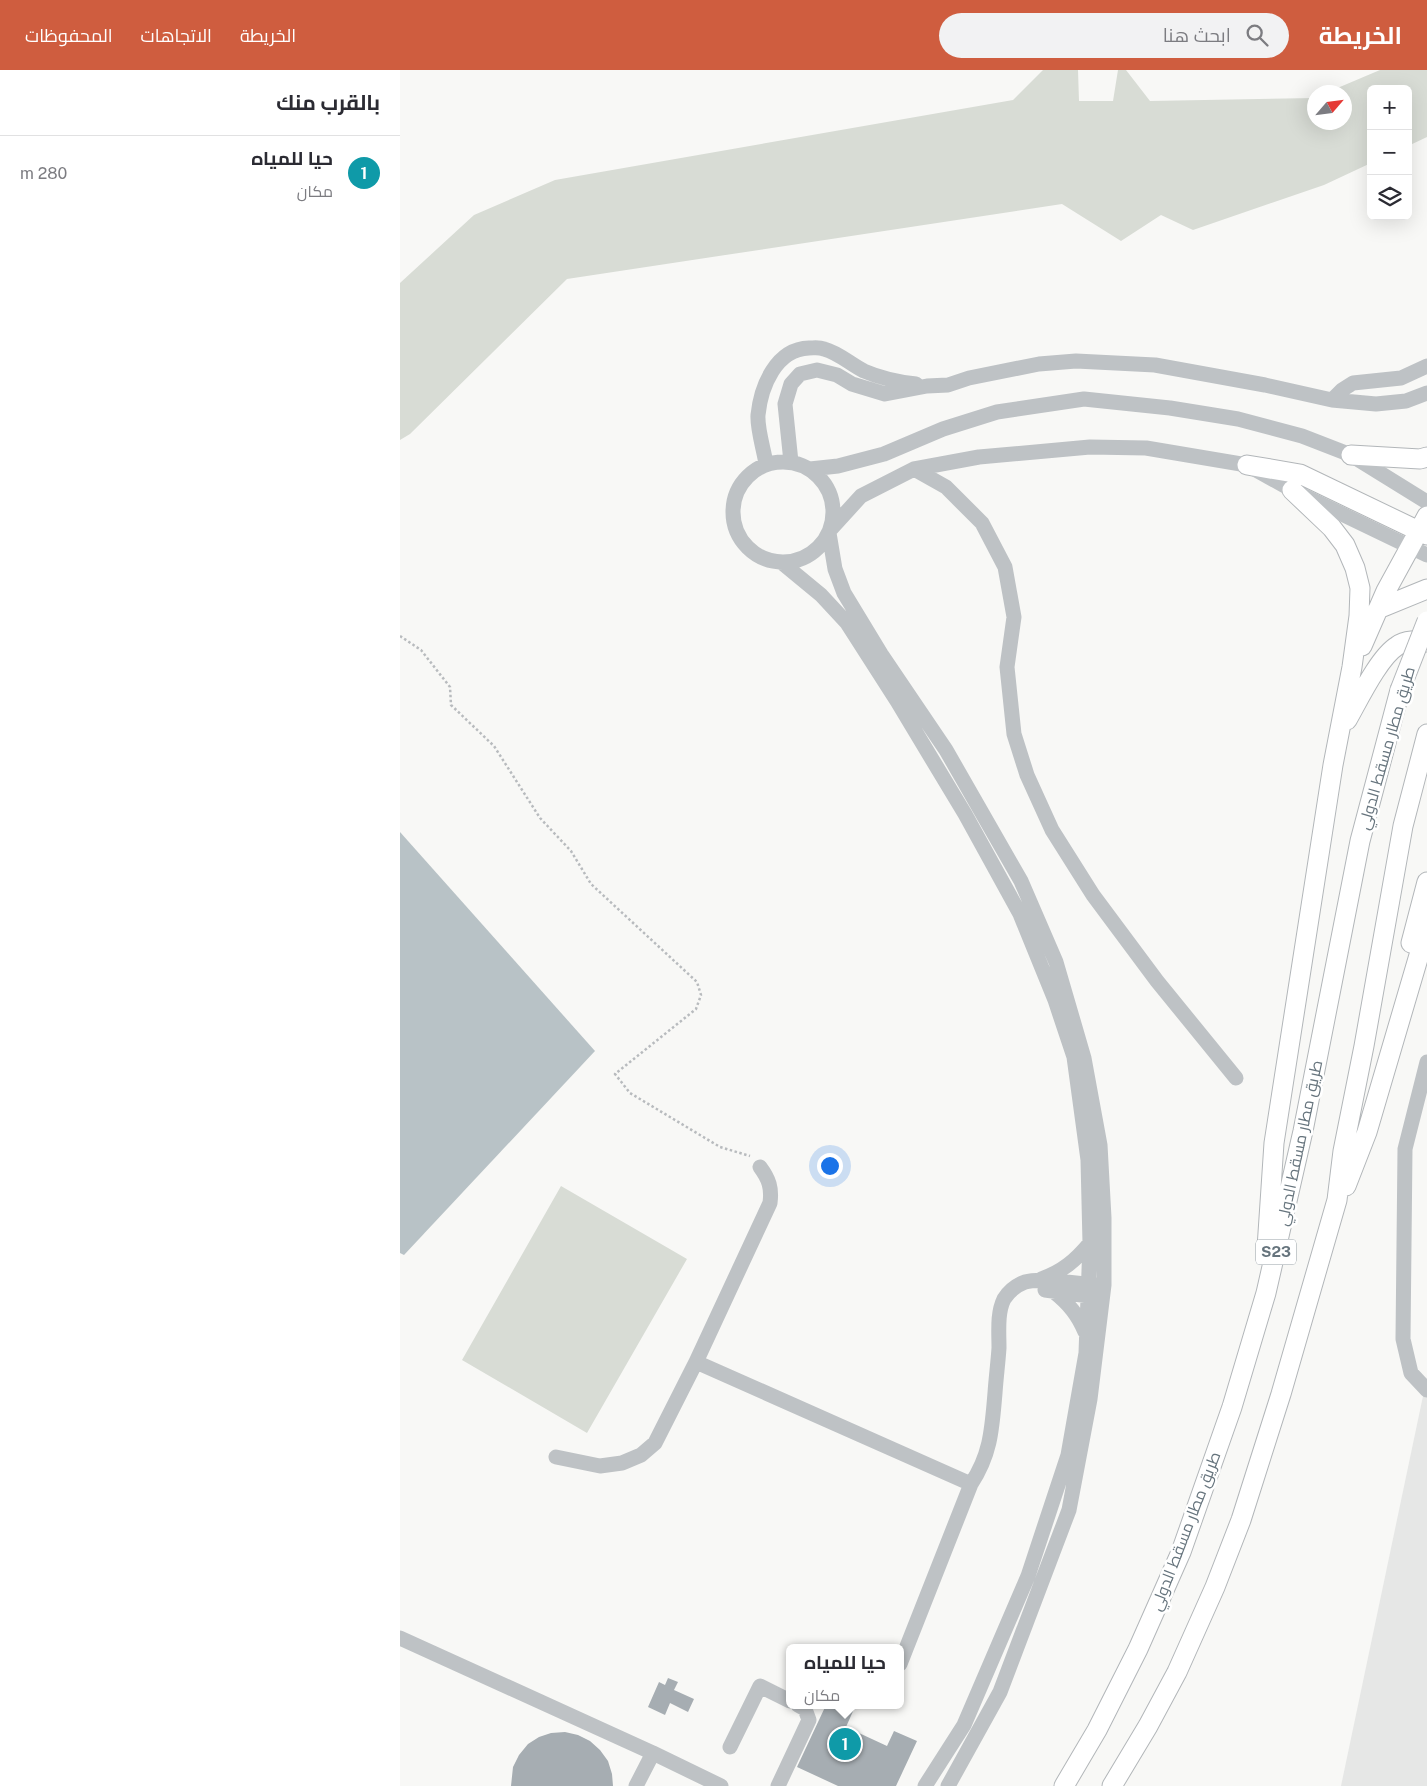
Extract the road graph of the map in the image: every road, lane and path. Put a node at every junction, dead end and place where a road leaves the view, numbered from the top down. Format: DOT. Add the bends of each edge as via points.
graph roads {
  1 [pos="1427,366"];
  2 [pos="927,386"];
  3 [pos="1427,393"];
  4 [pos="1332,400"];
  5 [pos="1351,455"];
  6 [pos="1427,457"];
  7 [pos="791,462"];
  8 [pos="766,464"];
  9 [pos="1247,464"];
  10 [pos="810,469"];
  11 [pos="914,469"];
  12 [pos="1292,490"];
  13 [pos="1427,502"];
  14 [pos="830,531"];
  15 [pos="1420,532"];
  16 [pos="1427,555"];
  17 [pos="781,562"];
  18 [pos="1427,589"];
  19 [pos="1378,609"];
  20 [pos="1427,621"];
  21 [pos="400,636"];
  22 [pos="1427,642"];
  23 [pos="1352,667"];
  24 [pos="1340,733"];
  25 [pos="1427,734"];
  26 [pos="1427,882"];
  27 [pos="1427,928"];
  28 [pos="1397,1028"];
  29 [pos="1427,1062"];
  30 [pos="1236,1078"];
  31 [pos="760,1167"];
  32 [pos="1337,1200"];
  33 [pos="1090,1244"];
  34 [pos="1035,1281"];
  35 [pos="1053,1291"];
  36 [pos="1096,1291"];
  37 [pos="1266,1293"];
  38 [pos="1087,1338"];
  39 [pos="999,1349"];
  40 [pos="696,1362"];
  41 [pos="1427,1390"];
  42 [pos="556,1456"];
  43 [pos="971,1484"];
  44 [pos="400,1638"];
  45 [pos="904,1654"];
  46 [pos="786,1699"];
  47 [pos="805,1709"];
  48 [pos="730,1747"];
  49 [pos="653,1752"];
  50 [pos="636,1786"];
  51 [pos="721,1786"];
  52 [pos="778,1786"];
  53 [pos="925,1786"];
  54 [pos="948,1786"];
  55 [pos="1064,1786"];
  56 [pos="1112,1786"];
  1 -- 4 [label="street" via="1401,378 1353,384"];
  2 -- 4 [label="street" via="948,385 1039,364 1076,361 1155,366"];
  2 -- 7 [label="street" via="885,394 817,370 800,374 790,384 785,404"];
  2 -- 8 [label="street" via="895,381 864,371 838,354 821,348 789,352 776,363 758,416"];
  3 -- 4 [label="street" via="1406,401 1376,404"];
  5 -- 6 [label="main road"];
  5 -- 10 [label="street" via="1302,436 1238,418 1084,399 997,412 943,429 884,454 838,466"];
  5 -- 13 [label="street"];
  7 -- 8 [label="street"];
  7 -- 10 [label="street"];
  8 -- 17 [label="street" via="755,470 738,488 733,513 735,525 747,547 768,560"];
  9 -- 11 [label="street" via="1146,448 1090,447 979,457"];
  9 -- 12 [label="street"];
  9 -- 15 [label="main road" via="1300,474"];
  10 -- 14 [label="street" via="831,495 834,512"];
  11 -- 14 [label="street" via="860,496"];
  11 -- 30 [label="street" via="946,487 982,523 1005,568 1014,617 1007,667 1014,734 1027,775 1052,830 1092,895"];
  12 -- 15 [label="street"];
  12 -- 23 [label="main road" via="1332,528 1345,545 1355,568 1360,588"];
  14 -- 17 [label="street" via="818,549 800,560"];
  14 -- 36 [label="street" via="835,569 844,593 946,750 1021,881 1056,962 1084,1058 1100,1145 1104,1218"];
  15 -- 16 [label="street"];
  15 -- 19 [label="main road"];
  17 -- 33 [label="street" via="821,594 846,623 965,814 1020,914 1074,1057 1088,1160"];
  18 -- 19 [label="main road"];
  19 -- 23 [label="main road"];
  20 -- 37 [label="main road, طريق مطار مسقط الدولي / S23, bridge" via="1400,690 1360,841 1303,1131"];
  21 -- 31 [label="path" via="421,650 450,687 451,705 494,746 540,818 571,851 591,884 697,982 701,995 696,1009 615,1074 630,1092 720,1147 752,1157"];
  22 -- 24 [label="main road" via="1406,642 1391,650"];
  23 -- 24 [label="main road"];
  24 -- 37 [label="main road" via="1274,1143"];
  25 -- 32 [label="main road, S23" via="1403,826 1343,1151"];
  26 -- 28 [label="main road" via="1398,1006"];
  27 -- 28 [label="main road"];
  28 -- 32 [label="main road" via="1367,1132 1346,1186"];
  29 -- 41 [label="street" via="1405,1149 1403,1339 1411,1373"];
  31 -- 40 [label="street" via="772,1192 770,1204"];
  32 -- 56 [label="main road, S23" via="1282,1394 1241,1520 1177,1672"];
  33 -- 34 [label="street" via="1066,1268"];
  33 -- 36 [label="street"];
  34 -- 36 [label="street"];
  34 -- 39 [label="street" via="1014,1288 1005,1298 1000,1317"];
  35 -- 36 [label="street"];
  35 -- 38 [label="street" via="1069,1303"];
  35 -- 39 [label="street" via="1032,1289 1016,1297 1006,1314"];
  36 -- 38 [label="street"];
  36 -- 54 [label="street" via="1090,1399 1069,1510 1000,1692"];
  37 -- 55 [label="main road, طريق مطار مسقط الدولي / S23" via="1232,1407 1180,1552 1098,1730"];
  38 -- 53 [label="street" via="1068,1455 1028,1576 964,1726"];
  39 -- 43 [label="street" via="991,1441"];
  40 -- 42 [label="street" via="655,1442 640,1455 622,1463 600,1466"];
  40 -- 43 [label="street"];
  43 -- 45 [label="street"];
  44 -- 49 [label="street"];
  46 -- 48 [label="street" via="760,1686"];
  47 -- 52 [label="street" via="809,1720"];
  49 -- 50 [label="street"];
  49 -- 51 [label="street"];
}
